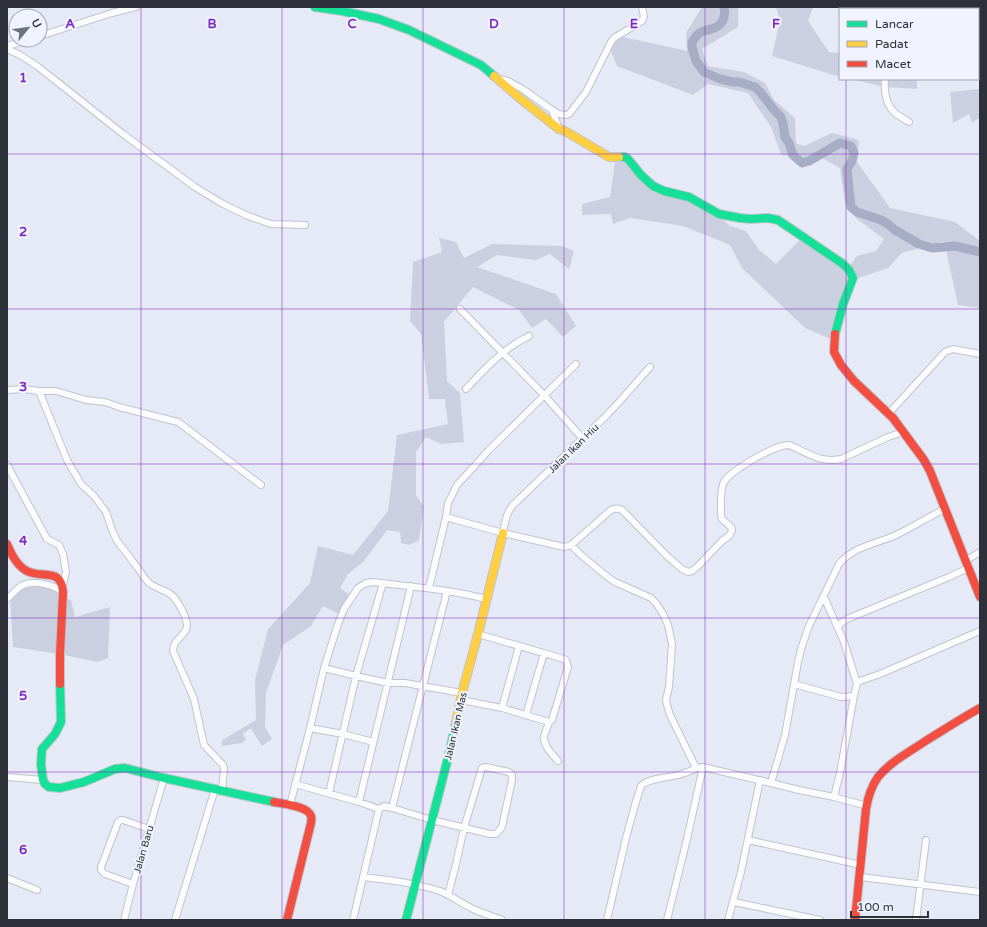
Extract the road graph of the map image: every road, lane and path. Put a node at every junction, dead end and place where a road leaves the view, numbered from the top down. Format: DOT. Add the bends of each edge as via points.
graph roads {
  1 [pos="136,7"];
  2 [pos="315,7"];
  3 [pos="642,7"];
  4 [pos="48,34"];
  5 [pos="7,47"];
  6 [pos="497,79"];
  7 [pos="885,80"];
  8 [pos="552,110"];
  9 [pos="909,122"];
  10 [pos="559,129"];
  11 [pos="305,226"];
  12 [pos="460,309"];
  13 [pos="529,336"];
  14 [pos="503,353"];
  15 [pos="980,354"];
  16 [pos="576,364"];
  17 [pos="650,367"];
  18 [pos="466,389"];
  19 [pos="7,390"];
  20 [pos="39,391"];
  21 [pos="544,395"];
  22 [pos="889,414"];
  23 [pos="903,432"];
  24 [pos="583,439"];
  25 [pos="7,465"];
  26 [pos="261,485"];
  27 [pos="945,510"];
  28 [pos="446,517"];
  29 [pos="503,533"];
  30 [pos="7,544"];
  31 [pos="571,545"];
  32 [pos="980,552"];
  33 [pos="967,565"];
  34 [pos="383,583"];
  35 [pos="411,586"];
  36 [pos="63,587"];
  37 [pos="429,588"];
  38 [pos="447,591"];
  39 [pos="824,597"];
  40 [pos="980,597"];
  41 [pos="7,599"];
  42 [pos="486,600"];
  43 [pos="838,627"];
  44 [pos="980,631"];
  45 [pos="478,634"];
  46 [pos="519,646"];
  47 [pos="544,653"];
  48 [pos="324,668"];
  49 [pos="356,676"];
  50 [pos="388,682"];
  51 [pos="858,683"];
  52 [pos="794,684"];
  53 [pos="423,686"];
  54 [pos="461,696"];
  55 [pos="854,696"];
  56 [pos="840,697"];
  57 [pos="852,706"];
  58 [pos="502,708"];
  59 [pos="980,708"];
  60 [pos="526,715"];
  61 [pos="550,722"];
  62 [pos="310,728"];
  63 [pos="343,734"];
  64 [pos="373,742"];
  65 [pos="558,762"];
  66 [pos="703,767"];
  67 [pos="696,768"];
  68 [pos="7,777"];
  69 [pos="164,778"];
  70 [pos="42,780"];
  71 [pos="760,780"];
  72 [pos="771,782"];
  73 [pos="295,784"];
  74 [pos="219,790"];
  75 [pos="329,794"];
  76 [pos="834,797"];
  77 [pos="359,802"];
  78 [pos="290,805"];
  79 [pos="867,806"];
  80 [pos="378,808"];
  81 [pos="392,808"];
  82 [pos="432,820"];
  83 [pos="464,828"];
  84 [pos="149,829"];
  85 [pos="748,840"];
  86 [pos="926,840"];
  87 [pos="861,865"];
  88 [pos="363,877"];
  89 [pos="860,877"];
  90 [pos="7,878"];
  91 [pos="133,884"];
  92 [pos="416,885"];
  93 [pos="921,885"];
  94 [pos="37,890"];
  95 [pos="980,892"];
  96 [pos="448,895"];
  97 [pos="734,902"];
  98 [pos="126,919"];
  99 [pos="175,920"];
  100 [pos="287,920"];
  101 [pos="353,920"];
  102 [pos="406,920"];
  103 [pos="502,920"];
  104 [pos="608,920"];
  105 [pos="667,920"];
  106 [pos="728,920"];
  107 [pos="820,920"];
  108 [pos="855,920"];
  109 [pos="916,920"];
  1 -- 4 [label="street"];
  2 -- 6 [label="main road" via="379,19 409,30 481,65"];
  3 -- 8 [label="street" via="642,21 614,38 586,92 570,114 559,114"];
  5 -- 11 [label="street" via="37,66 134,143 223,204 271,224"];
  6 -- 8 [label="street" via="505,80 524,90"];
  6 -- 10 [label="main road"];
  7 -- 9 [label="street" via="886,98 890,107"];
  8 -- 10 [label="street"];
  10 -- 22 [label="main road" via="609,157 627,158 646,181 657,188 687,196 716,213 728,217 770,217 778,220 850,270 853,278 836,330 834,352 851,377"];
  12 -- 14 [label="street"];
  13 -- 14 [label="street"];
  14 -- 18 [label="street"];
  14 -- 21 [label="street"];
  15 -- 22 [label="street" via="953,349 945,352"];
  16 -- 21 [label="street"];
  17 -- 24 [label="street, Jalan Ikan Hiu"];
  19 -- 20 [label="street"];
  20 -- 26 [label="street" via="56,391 178,422"];
  20 -- 74 [label="street" via="67,460 81,484 106,512 120,545 148,582 172,595 181,608 187,628 175,642 173,651 194,699 204,745 223,765"];
  21 -- 24 [label="street"];
  21 -- 28 [label="street" via="457,485 448,503"];
  22 -- 23 [label="main road"];
  23 -- 27 [label="main road" via="930,471"];
  23 -- 31 [label="street" via="834,460 822,460 784,445 764,453 738,469 723,483 722,490 721,516 731,527 732,533 692,571 686,572 682,569 618,508 611,510"];
  24 -- 29 [label="street, Jalan Ikan Hiu" via="509,510"];
  25 -- 36 [label="street" via="47,539 59,544 64,554 66,572"];
  27 -- 33 [label="main road"];
  27 -- 39 [label="street" via="904,532 848,555 839,564"];
  28 -- 29 [label="street"];
  28 -- 37 [label="street"];
  29 -- 31 [label="street" via="561,547"];
  29 -- 42 [label="main road, Jalan Ikan Mas"];
  30 -- 36 [label="main road" via="20,566 33,574 56,577"];
  31 -- 67 [label="street" via="615,582 651,598 663,614 672,644 667,706"];
  32 -- 33 [label="street"];
  33 -- 40 [label="main road"];
  33 -- 43 [label="street" via="919,590 847,619"];
  34 -- 35 [label="street"];
  34 -- 48 [label="street" via="362,585 349,600 341,614"];
  34 -- 49 [label="street"];
  35 -- 37 [label="street"];
  35 -- 50 [label="street"];
  36 -- 41 [label="street" via="27,584 19,587"];
  36 -- 70 [label="main road" via="60,654 61,722 42,749"];
  37 -- 38 [label="street"];
  38 -- 42 [label="street"];
  38 -- 53 [label="street"];
  39 -- 43 [label="street"];
  39 -- 52 [label="street" via="802,646"];
  42 -- 45 [label="main road, Jalan Ikan Mas"];
  43 -- 51 [label="street"];
  44 -- 51 [label="street"];
  45 -- 46 [label="street"];
  45 -- 54 [label="main road, Jalan Ikan Mas"];
  46 -- 47 [label="street"];
  46 -- 58 [label="street"];
  47 -- 60 [label="street"];
  47 -- 61 [label="street" via="568,663"];
  48 -- 49 [label="street"];
  48 -- 62 [label="street"];
  49 -- 50 [label="street"];
  49 -- 63 [label="street"];
  50 -- 53 [label="street"];
  50 -- 64 [label="street"];
  51 -- 55 [label="street"];
  52 -- 56 [label="street"];
  52 -- 72 [label="street"];
  53 -- 54 [label="street"];
  53 -- 81 [label="street"];
  54 -- 58 [label="street"];
  54 -- 82 [label="main road, Jalan Ikan Mas"];
  55 -- 56 [label="street"];
  55 -- 57 [label="street"];
  56 -- 57 [label="street"];
  57 -- 76 [label="street"];
  58 -- 60 [label="street"];
  59 -- 79 [label="main road" via="947,727 882,773 873,784"];
  60 -- 61 [label="street"];
  61 -- 65 [label="street" via="544,740"];
  62 -- 63 [label="street"];
  62 -- 73 [label="street"];
  63 -- 64 [label="street"];
  63 -- 75 [label="street"];
  64 -- 77 [label="street"];
  66 -- 67 [label="street"];
  66 -- 71 [label="street"];
  66 -- 105 [label="street"];
  67 -- 104 [label="street" via="642,784 626,838"];
  68 -- 70 [label="street"];
  69 -- 70 [label="main road" via="125,768 60,788 49,787"];
  69 -- 74 [label="main road"];
  69 -- 84 [label="street, Jalan Baru"];
  71 -- 72 [label="street"];
  71 -- 85 [label="street"];
  72 -- 76 [label="street"];
  73 -- 75 [label="street"];
  73 -- 78 [label="street"];
  74 -- 78 [label="main road"];
  74 -- 99 [label="street"];
  75 -- 77 [label="street"];
  76 -- 79 [label="street"];
  77 -- 80 [label="street"];
  78 -- 100 [label="main road" via="305,809 311,816 311,823"];
  79 -- 87 [label="main road"];
  80 -- 81 [label="street"];
  80 -- 88 [label="street"];
  81 -- 82 [label="street"];
  82 -- 83 [label="street"];
  82 -- 92 [label="main road, Jalan Ikan Mas"];
  83 -- 83 [label="street" via="482,768 508,772 512,775 504,823 500,831 493,835"];
  83 -- 96 [label="street"];
  84 -- 91 [label="street, Jalan Baru"];
  84 -- 91 [label="street" via="123,820 118,822 101,867 105,874"];
  85 -- 87 [label="street"];
  85 -- 97 [label="street"];
  86 -- 93 [label="street"];
  87 -- 89 [label="main road"];
  88 -- 92 [label="street"];
  88 -- 101 [label="street"];
  89 -- 93 [label="street"];
  89 -- 108 [label="main road"];
  90 -- 94 [label="street"];
  91 -- 98 [label="street, Jalan Baru"];
  92 -- 96 [label="street"];
  92 -- 102 [label="main road, Jalan Ikan Mas"];
  93 -- 95 [label="street"];
  93 -- 109 [label="street"];
  96 -- 103 [label="street" via="471,908"];
  97 -- 106 [label="street"];
  97 -- 107 [label="street"];
}
